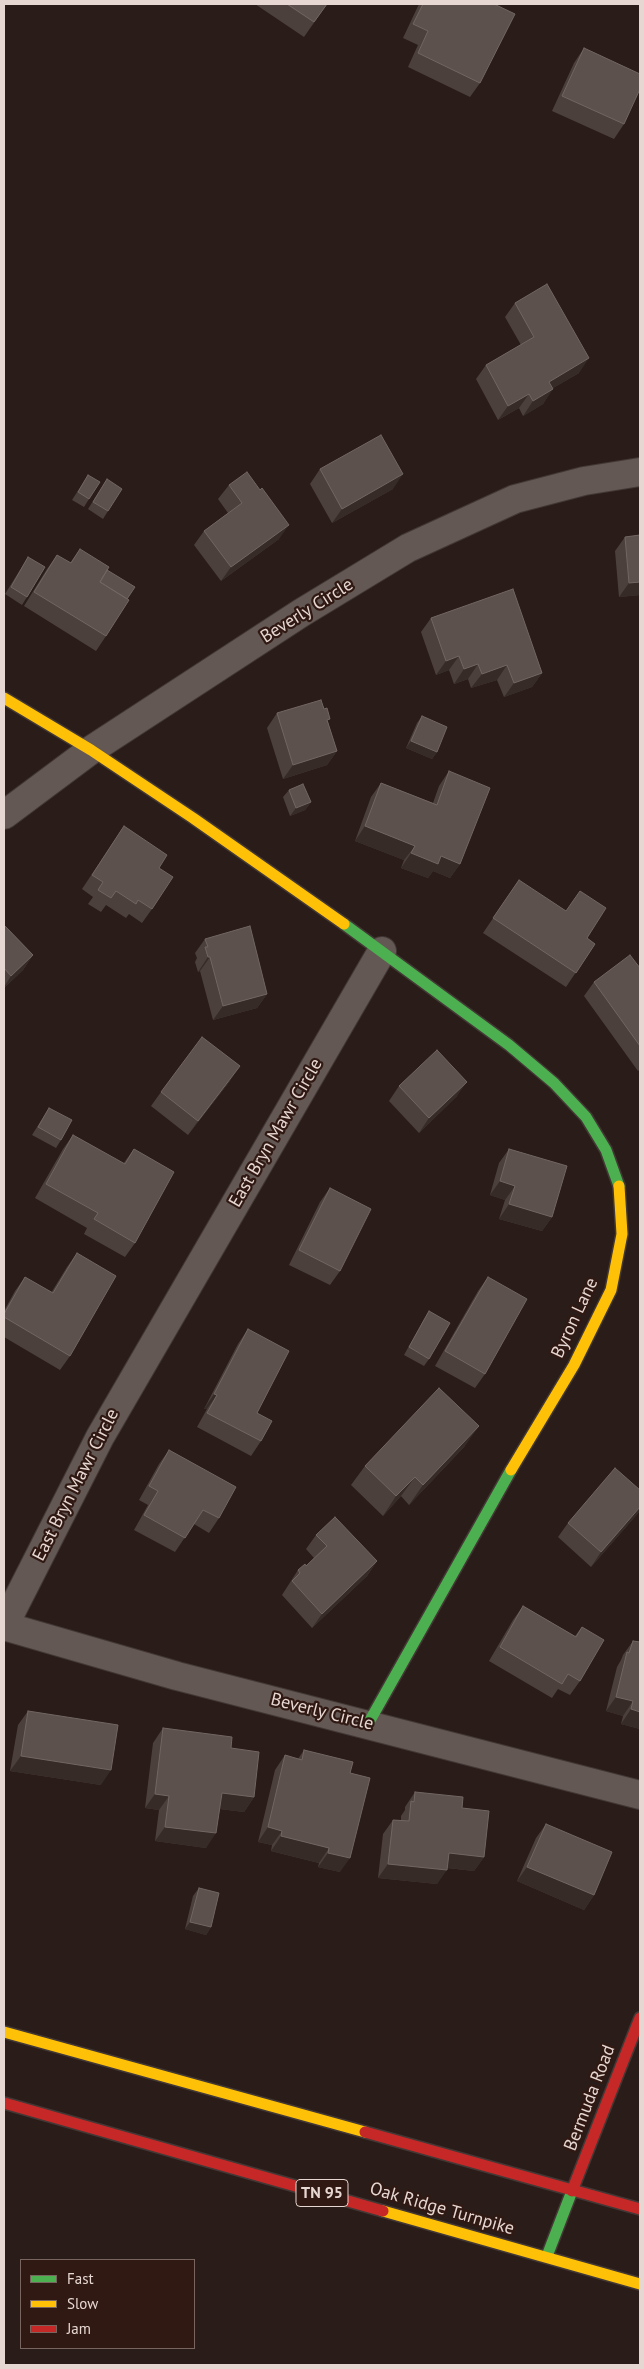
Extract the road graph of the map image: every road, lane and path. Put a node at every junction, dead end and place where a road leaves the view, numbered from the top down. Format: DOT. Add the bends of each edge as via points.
graph roads {
  1 [pos="640,472"];
  2 [pos="4,698"];
  3 [pos="91,750"];
  4 [pos="4,815"];
  5 [pos="382,951"];
  6 [pos="4,1626"];
  7 [pos="368,1724"];
  8 [pos="640,1795"];
  9 [pos="640,2018"];
  10 [pos="4,2032"];
  11 [pos="4,2103"];
  12 [pos="572,2191"];
  13 [pos="640,2209"];
  14 [pos="547,2256"];
  15 [pos="640,2284"];
  1 -- 3 [label="street, Beverly Circle" via="515,499 408,548 301,613"];
  2 -- 3 [label="main road"];
  3 -- 4 [label="street, Beverly Circle"];
  3 -- 5 [label="main road" via="194,818"];
  5 -- 6 [label="street, East Bryn Mawr Circle" via="100,1436"];
  5 -- 7 [label="main road, Byron Lane" via="509,1045 554,1083 586,1117 606,1150 619,1185 622,1234 611,1290 574,1364"];
  6 -- 7 [label="street, Beverly Circle" via="177,1676"];
  7 -- 8 [label="street, Beverly Circle"];
  9 -- 12 [label="main road, Bermuda Road"];
  10 -- 12 [label="main road"];
  11 -- 14 [label="main road, Oak Ridge Turnpike / TN 95"];
  12 -- 13 [label="main road"];
  12 -- 14 [label="main road, Bermuda Road"];
  14 -- 15 [label="main road, Oak Ridge Turnpike / TN 95"];
}
